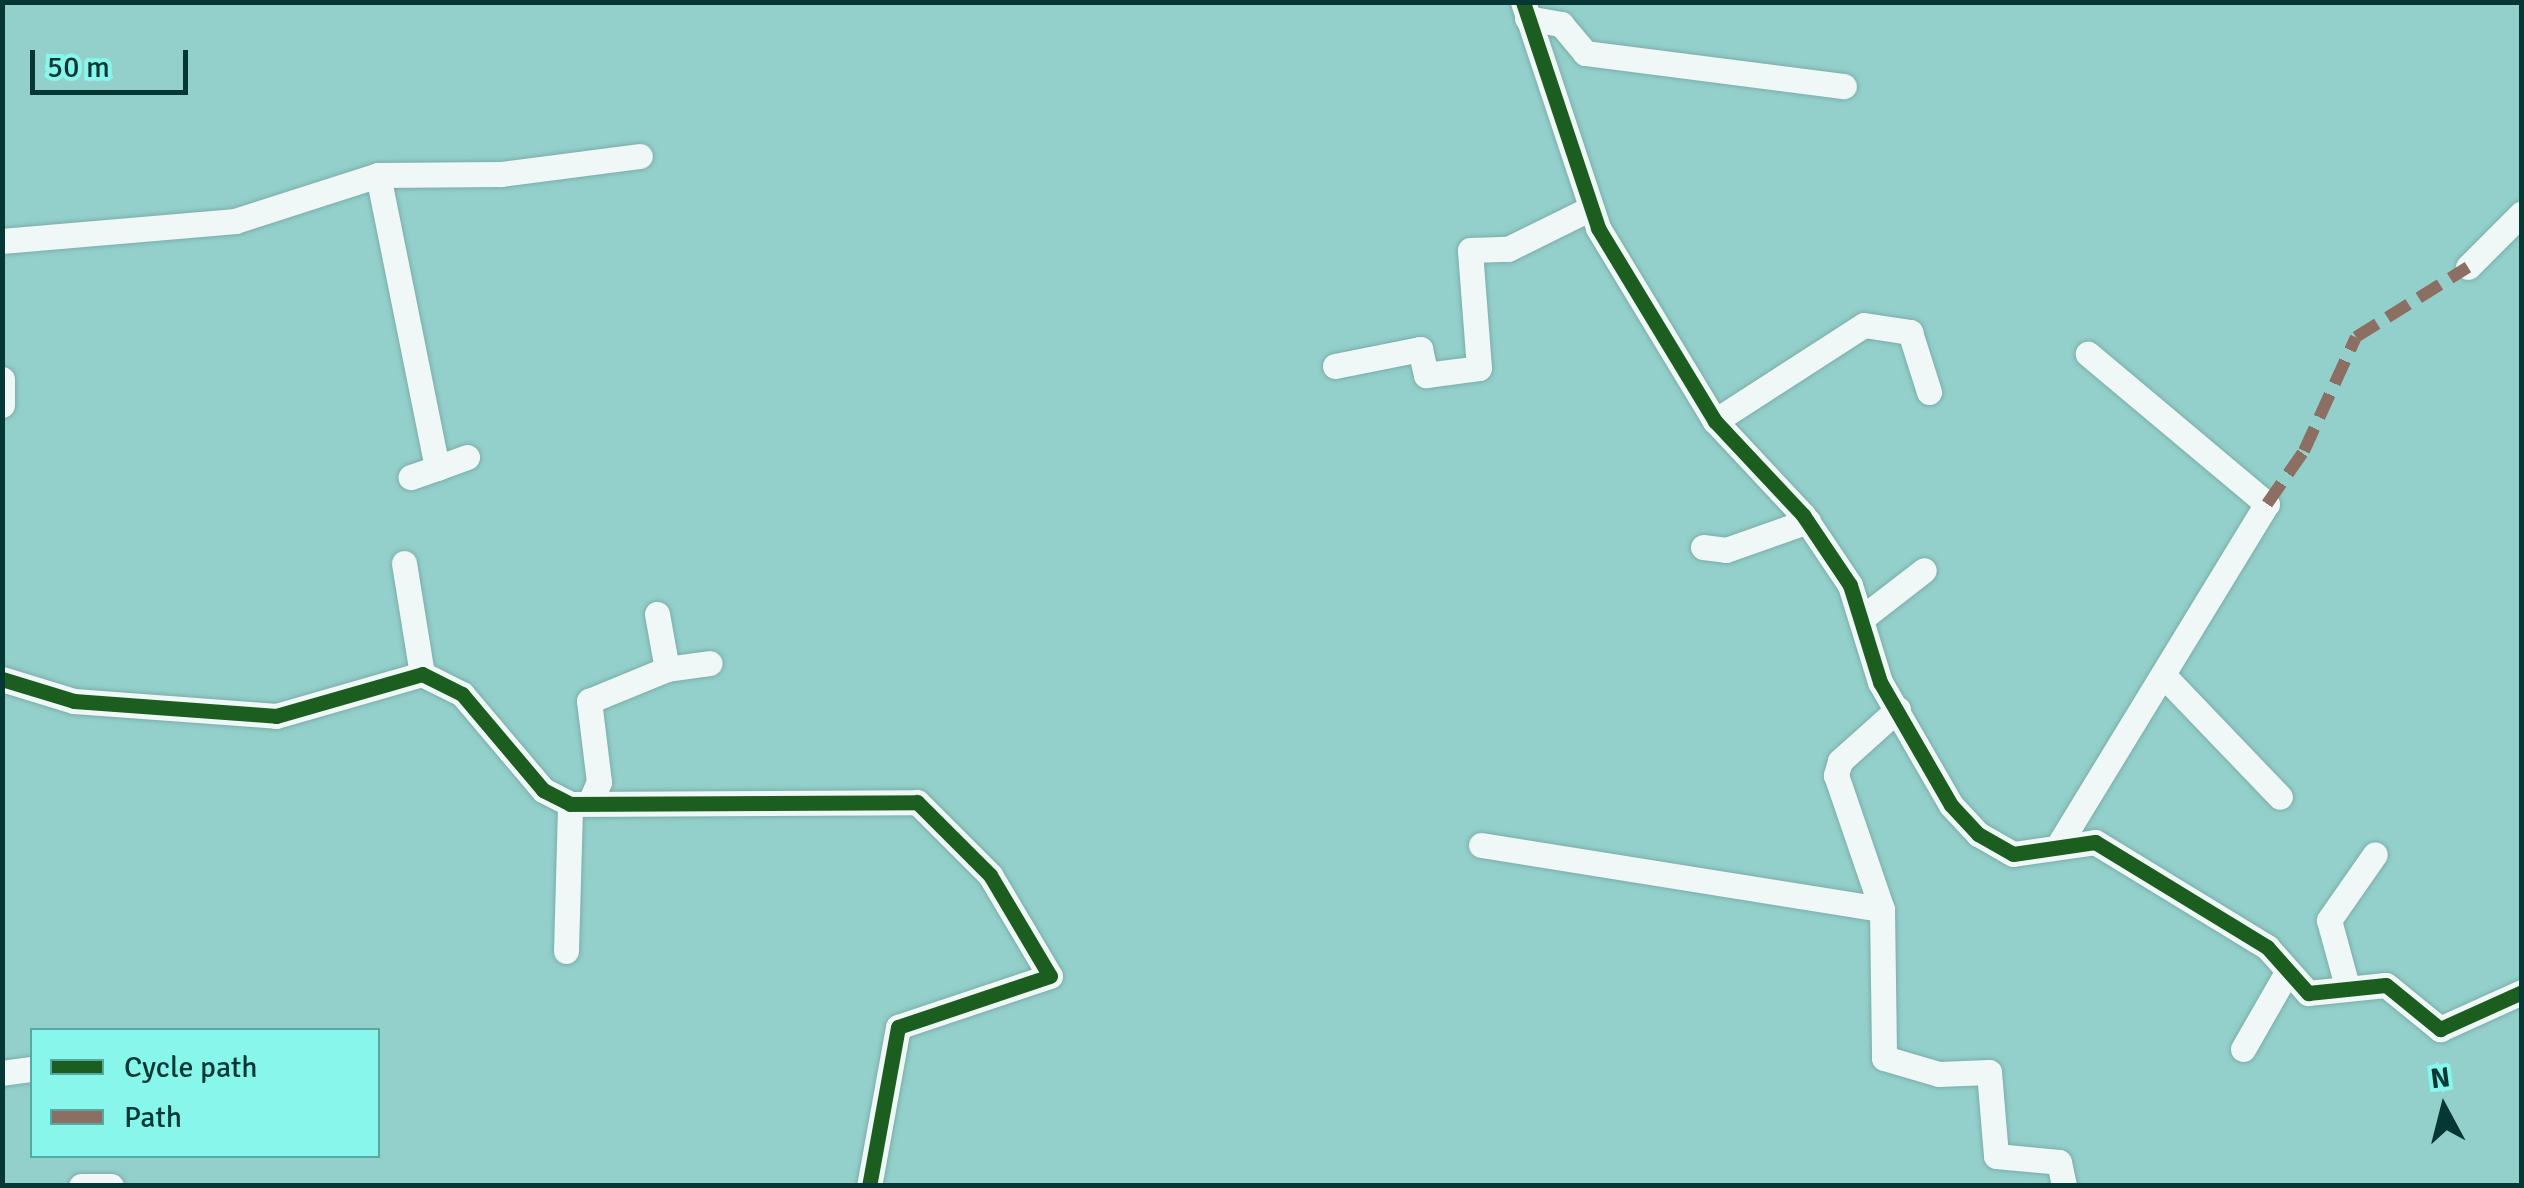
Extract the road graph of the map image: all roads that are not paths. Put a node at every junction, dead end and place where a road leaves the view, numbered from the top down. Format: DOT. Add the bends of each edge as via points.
graph roads {
  1 [pos="1525,10"];
  2 [pos="1844,86"];
  3 [pos="640,156"];
  4 [pos="378,175"];
  5 [pos="1589,209"];
  6 [pos="2522,213"];
  7 [pos="2,240"];
  8 [pos="2468,268"];
  9 [pos="2088,354"];
  10 [pos="1335,366"];
  11 [pos="2,380"];
  12 [pos="1929,392"];
  13 [pos="2,405"];
  14 [pos="1715,421"];
  15 [pos="467,457"];
  16 [pos="437,468"];
  17 [pos="411,477"];
  18 [pos="1808,522"];
  19 [pos="1703,547"];
  20 [pos="404,564"];
  21 [pos="1924,570"];
  22 [pos="657,614"];
  23 [pos="1866,616"];
  24 [pos="710,662"];
  25 [pos="667,668"];
  26 [pos="422,674"];
  27 [pos="2165,676"];
  28 [pos="2,679"];
  29 [pos="1898,710"];
  30 [pos="2280,797"];
  31 [pos="580,804"];
  32 [pos="2061,840"];
  33 [pos="1481,845"];
  34 [pos="2375,854"];
  35 [pos="1882,908"];
  36 [pos="566,951"];
  37 [pos="2286,974"];
  38 [pos="2347,986"];
  39 [pos="2522,992"];
  40 [pos="2243,1049"];
  41 [pos="30,1069"];
  42 [pos="2,1074"];
  43 [pos="81,1186"];
  44 [pos="110,1186"];
  45 [pos="868,1186"];
  46 [pos="2064,1186"];
  1 -- 2 [label="street" via="1561,24 1585,53"];
  1 -- 5 [label="street"];
  3 -- 4 [label="street" via="501,174"];
  4 -- 7 [label="street" via="235,221"];
  4 -- 16 [label="street"];
  5 -- 10 [label="street" via="1508,249 1470,250 1479,368 1426,374 1420,349"];
  5 -- 14 [label="street"];
  6 -- 8 [label="street"];
  9 -- 27 [label="street" via="2267,504 2226,558"];
  11 -- 13 [label="street"];
  12 -- 14 [label="street" via="1910,332 1864,326"];
  14 -- 18 [label="street"];
  15 -- 16 [label="street"];
  16 -- 17 [label="street"];
  18 -- 19 [label="street" via="1726,550"];
  18 -- 23 [label="street"];
  20 -- 26 [label="street"];
  21 -- 23 [label="street"];
  22 -- 25 [label="street"];
  23 -- 29 [label="street" via="1880,682"];
  24 -- 25 [label="street"];
  25 -- 31 [label="street" via="588,702 599,782"];
  26 -- 28 [label="street" via="276,716 74,700"];
  26 -- 31 [label="street" via="462,694 542,790"];
  27 -- 30 [label="street"];
  27 -- 32 [label="street"];
  29 -- 32 [label="street" via="1950,805 1978,834 2013,854"];
  29 -- 35 [label="street" via="1840,760 1836,775"];
  31 -- 36 [label="street"];
  31 -- 45 [label="street" via="900,798 923,806 1002,890 1050,976 898,1027"];
  32 -- 37 [label="street" via="2095,842 2152,873 2267,946"];
  33 -- 35 [label="street"];
  34 -- 38 [label="street" via="2330,920"];
  35 -- 46 [label="street" via="1884,1058 1904,1070 1989,1072 1996,1156 2059,1162"];
  37 -- 38 [label="street" via="2308,994"];
  37 -- 40 [label="street"];
  38 -- 39 [label="street" via="2372,982 2406,994 2440,1029"];
  41 -- 42 [label="street"];
  43 -- 44 [label="street"];
}
